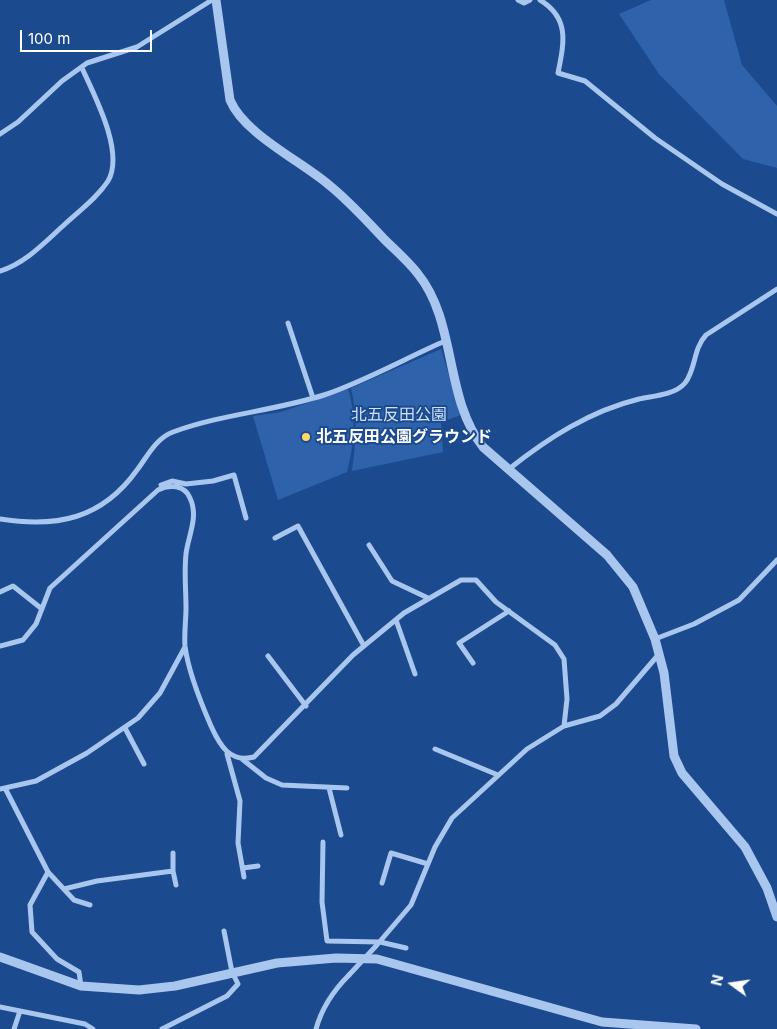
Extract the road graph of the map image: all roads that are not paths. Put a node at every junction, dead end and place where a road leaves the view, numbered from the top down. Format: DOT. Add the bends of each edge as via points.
graph roads {
  1 [pos="212,0"];
  2 [pos="216,0"];
  3 [pos="518,0"];
  4 [pos="530,0"];
  5 [pos="540,0"];
  6 [pos="82,68"];
  7 [pos="0,134"];
  8 [pos="777,214"];
  9 [pos="0,271"];
  10 [pos="777,289"];
  11 [pos="288,323"];
  12 [pos="445,341"];
  13 [pos="314,398"];
  14 [pos="509,469"];
  15 [pos="161,488"];
  16 [pos="246,518"];
  17 [pos="0,519"];
  18 [pos="275,538"];
  19 [pos="369,545"];
  20 [pos="777,560"];
  21 [pos="0,592"];
  22 [pos="428,598"];
  23 [pos="42,609"];
  24 [pos="509,611"];
  25 [pos="396,620"];
  26 [pos="655,639"];
  27 [pos="0,646"];
  28 [pos="185,646"];
  29 [pos="364,646"];
  30 [pos="659,654"];
  31 [pos="268,656"];
  32 [pos="473,662"];
  33 [pos="415,674"];
  34 [pos="306,706"];
  35 [pos="564,726"];
  36 [pos="125,728"];
  37 [pos="435,749"];
  38 [pos="227,754"];
  39 [pos="241,759"];
  40 [pos="144,764"];
  41 [pos="498,775"];
  42 [pos="2,788"];
  43 [pos="329,788"];
  44 [pos="346,788"];
  45 [pos="341,834"];
  46 [pos="323,842"];
  47 [pos="173,853"];
  48 [pos="428,864"];
  49 [pos="258,866"];
  50 [pos="243,868"];
  51 [pos="173,871"];
  52 [pos="48,872"];
  53 [pos="244,877"];
  54 [pos="382,882"];
  55 [pos="176,885"];
  56 [pos="64,889"];
  57 [pos="90,904"];
  58 [pos="777,917"];
  59 [pos="224,932"];
  60 [pos="378,944"];
  61 [pos="406,948"];
  62 [pos="0,957"];
  63 [pos="232,972"];
  64 [pos="81,986"];
  65 [pos="0,1007"];
  66 [pos="20,1011"];
  67 [pos="600,1025"];
  68 [pos="14,1029"];
  69 [pos="93,1029"];
  70 [pos="162,1029"];
  71 [pos="316,1029"];
  72 [pos="696,1029"];
  1 -- 6 [label="street" via="137,46 99,58"];
  2 -- 12 [label="street" via="230,100 235,111 250,126 329,185 416,272 432,294"];
  3 -- 4 [label="street" via="524,3"];
  5 -- 8 [label="street" via="552,7 560,22 564,43 558,73 585,81 655,138 722,184"];
  6 -- 7 [label="street"];
  6 -- 9 [label="street" via="108,132 112,160 109,179 94,199 30,255"];
  10 -- 14 [label="street" via="706,335 699,343 684,384 670,392 603,410 542,442"];
  11 -- 13 [label="street"];
  12 -- 13 [label="street"];
  12 -- 14 [label="street" via="468,424 483,447"];
  13 -- 17 [label="street" via="171,432 159,440 123,490 93,510 55,522 31,524"];
  14 -- 26 [label="street" via="620,569 633,587"];
  15 -- 16 [label="street" via="161,484 172,481 186,484 234,475"];
  15 -- 23 [label="street" via="50,588"];
  15 -- 28 [label="street" via="184,490 190,498 194,518 186,555"];
  18 -- 29 [label="street" via="298,526"];
  19 -- 22 [label="street" via="392,581"];
  20 -- 26 [label="street" via="740,600 694,624"];
  21 -- 23 [label="street" via="12,586"];
  22 -- 24 [label="street" via="461,580 476,580"];
  22 -- 25 [label="street"];
  23 -- 27 [label="street" via="36,624 23,640"];
  24 -- 32 [label="street" via="459,643"];
  24 -- 35 [label="street" via="555,645 564,659 567,699"];
  25 -- 29 [label="street"];
  25 -- 33 [label="street"];
  26 -- 30 [label="street"];
  28 -- 36 [label="street" via="160,693"];
  28 -- 38 [label="street" via="201,702"];
  29 -- 34 [label="street"];
  30 -- 35 [label="street" via="616,704 600,716"];
  30 -- 58 [label="street" via="674,756 682,773 745,847 767,888"];
  31 -- 34 [label="street"];
  34 -- 39 [label="street" via="254,757"];
  35 -- 41 [label="street" via="527,749"];
  36 -- 40 [label="street"];
  36 -- 42 [label="street" via="36,780"];
  37 -- 41 [label="street"];
  38 -- 39 [label="street"];
  38 -- 50 [label="street" via="240,801 238,843"];
  39 -- 43 [label="street" via="266,778 282,785"];
  41 -- 48 [label="street" via="452,818"];
  42 -- 52 [label="street"];
  43 -- 44 [label="street"];
  43 -- 45 [label="street"];
  46 -- 60 [label="street" via="322,902 327,941"];
  47 -- 51 [label="street"];
  48 -- 54 [label="street" via="392,853"];
  48 -- 60 [label="street" via="410,905"];
  49 -- 50 [label="street"];
  50 -- 53 [label="street"];
  51 -- 55 [label="street"];
  51 -- 56 [label="street" via="97,881"];
  52 -- 56 [label="street"];
  52 -- 64 [label="street" via="30,905 32,932 57,959 79,972"];
  56 -- 57 [label="street" via="74,900"];
  59 -- 63 [label="street"];
  60 -- 61 [label="street"];
  60 -- 71 [label="street, bridge" via="336,988 320,1012"];
  62 -- 64 [label="street"];
  63 -- 64 [label="street" via="175,986 139,990"];
  63 -- 67 [label="street" via="307,960 377,959"];
  63 -- 70 [label="street" via="238,984 227,996"];
  65 -- 66 [label="street"];
  66 -- 68 [label="street"];
  66 -- 69 [label="street" via="85,1024"];
  67 -- 72 [label="street"];
}
